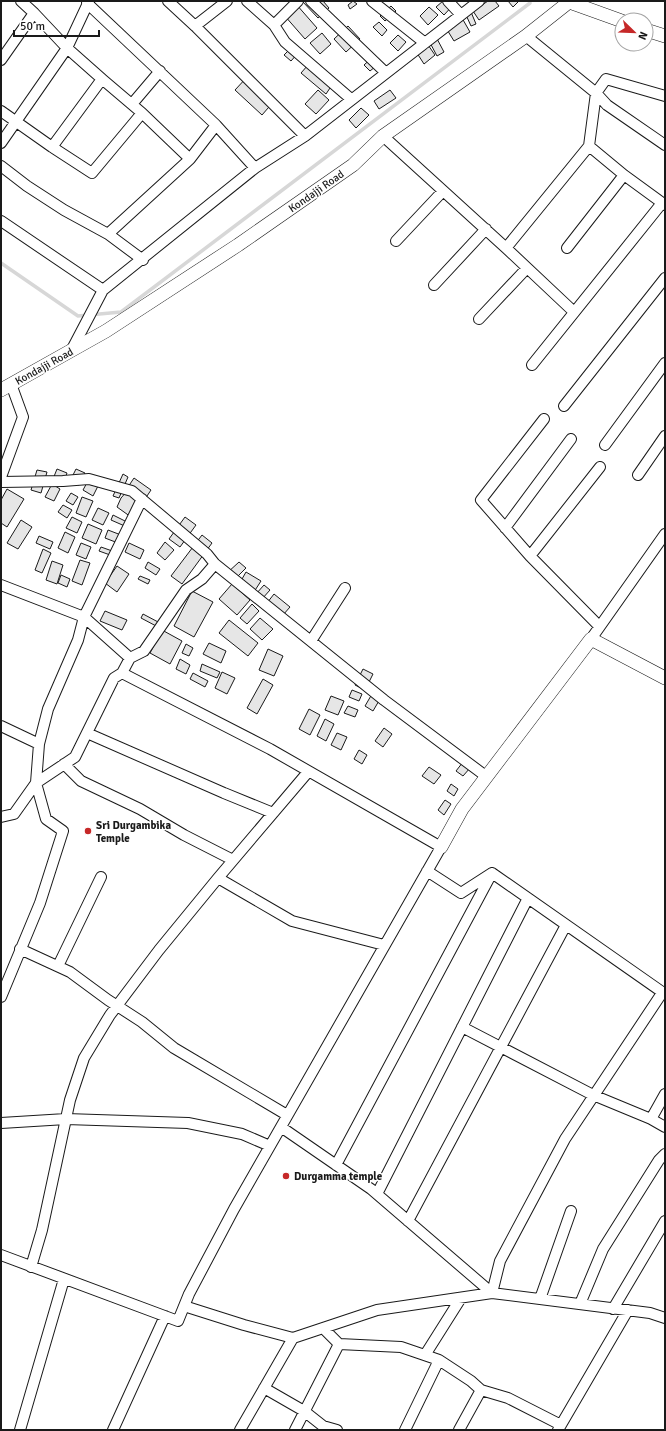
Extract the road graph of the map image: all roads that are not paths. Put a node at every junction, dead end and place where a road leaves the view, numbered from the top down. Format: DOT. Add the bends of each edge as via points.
graph roads {
  1 [pos="21,1"];
  2 [pos="168,1"];
  3 [pos="227,1"];
  4 [pos="247,1"];
  5 [pos="298,1"];
  6 [pos="311,1"];
  7 [pos="372,1"];
  8 [pos="448,1"];
  9 [pos="478,1"];
  10 [pos="88,2"];
  11 [pos="568,2"];
  12 [pos="34,13"];
  13 [pos="461,15"];
  14 [pos="614,18"];
  15 [pos="274,25"];
  16 [pos="195,26"];
  17 [pos="654,33"];
  18 [pos="526,36"];
  19 [pos="665,36"];
  20 [pos="425,43"];
  21 [pos="67,48"];
  22 [pos="1,60"];
  23 [pos="160,71"];
  24 [pos="385,72"];
  25 [pos="102,79"];
  26 [pos="596,93"];
  27 [pos="665,96"];
  28 [pos="351,99"];
  29 [pos="132,104"];
  30 [pos="1,111"];
  31 [pos="142,113"];
  32 [pos="17,120"];
  33 [pos="216,126"];
  34 [pos="305,136"];
  35 [pos="383,136"];
  36 [pos="1,143"];
  37 [pos="665,145"];
  38 [pos="589,146"];
  39 [pos="52,147"];
  40 [pos="190,159"];
  41 [pos="1,166"];
  42 [pos="255,168"];
  43 [pos="624,175"];
  44 [pos="443,191"];
  45 [pos="664,204"];
  46 [pos="1,221"];
  47 [pos="486,229"];
  48 [pos="108,234"];
  49 [pos="396,241"];
  50 [pos="506,248"];
  51 [pos="567,248"];
  52 [pos="143,260"];
  53 [pos="527,268"];
  54 [pos="665,278"];
  55 [pos="434,285"];
  56 [pos="103,290"];
  57 [pos="574,312"];
  58 [pos="479,319"];
  59 [pos="71,351"];
  60 [pos="665,363"];
  61 [pos="532,365"];
  62 [pos="6,387"];
  63 [pos="564,406"];
  64 [pos="544,419"];
  65 [pos="665,436"];
  66 [pos="571,439"];
  67 [pos="605,445"];
  68 [pos="600,467"];
  69 [pos="638,475"];
  70 [pos="1,477"];
  71 [pos="1,482"];
  72 [pos="142,499"];
  73 [pos="505,528"];
  74 [pos="665,534"];
  75 [pos="530,556"];
  76 [pos="215,564"];
  77 [pos="1,585"];
  78 [pos="345,588"];
  79 [pos="84,617"];
  80 [pos="600,626"];
  81 [pos="591,639"];
  82 [pos="311,641"];
  83 [pos="130,658"];
  84 [pos="122,673"];
  85 [pos="665,678"];
  86 [pos="1,726"];
  87 [pos="87,733"];
  88 [pos="39,744"];
  89 [pos="64,764"];
  90 [pos="308,772"];
  91 [pos="486,777"];
  92 [pos="36,783"];
  93 [pos="273,813"];
  94 [pos="1,817"];
  95 [pos="441,847"];
  96 [pos="233,860"];
  97 [pos="427,871"];
  98 [pos="492,873"];
  99 [pos="101,877"];
  100 [pos="218,878"];
  101 [pos="528,898"];
  102 [pos="566,925"];
  103 [pos="384,945"];
  104 [pos="20,949"];
  105 [pos="58,966"];
  106 [pos="664,994"];
  107 [pos="1,997"];
  108 [pos="117,1006"];
  109 [pos="462,1027"];
  110 [pos="501,1047"];
  111 [pos="665,1094"];
  112 [pos="593,1095"];
  113 [pos="287,1116"];
  114 [pos="66,1119"];
  115 [pos="651,1119"];
  116 [pos="1,1123"];
  117 [pos="281,1127"];
  118 [pos="665,1127"];
  119 [pos="270,1146"];
  120 [pos="665,1154"];
  121 [pos="336,1165"];
  122 [pos="377,1194"];
  123 [pos="571,1212"];
  124 [pos="408,1221"];
  125 [pos="665,1221"];
  126 [pos="1,1255"];
  127 [pos="31,1267"];
  128 [pos="64,1279"];
  129 [pos="492,1293"];
  130 [pos="461,1298"];
  131 [pos="540,1300"];
  132 [pos="580,1304"];
  133 [pos="184,1306"];
  134 [pos="613,1309"];
  135 [pos="628,1310"];
  136 [pos="165,1316"];
  137 [pos="665,1318"];
  138 [pos="323,1328"];
  139 [pos="293,1338"];
  140 [pos="339,1344"];
  141 [pos="425,1356"];
  142 [pos="439,1360"];
  143 [pos="264,1388"];
  144 [pos="481,1390"];
  145 [pos="304,1411"];
  146 [pos="560,1427"];
  147 [pos="20,1430"];
  148 [pos="113,1430"];
  149 [pos="240,1430"];
  150 [pos="295,1430"];
  151 [pos="337,1430"];
  152 [pos="405,1430"];
  153 [pos="459,1430"];
  1 -- 12 [label="street"];
  2 -- 16 [label="street"];
  3 -- 16 [label="street"];
  4 -- 15 [label="street"];
  5 -- 15 [label="street"];
  6 -- 24 [label="street"];
  7 -- 20 [label="street"];
  8 -- 13 [label="street"];
  9 -- 13 [label="street"];
  10 -- 21 [label="street"];
  10 -- 23 [label="street"];
  11 -- 14 [label="street, Kondajji Road"];
  11 -- 18 [label="street, Kondajji Road"];
  12 -- 21 [label="street"];
  12 -- 22 [label="street"];
  13 -- 20 [label="street"];
  15 -- 28 [label="street" via="285,42"];
  16 -- 34 [label="street"];
  17 -- 19 [label="street"];
  18 -- 26 [label="street"];
  18 -- 35 [label="street, Kondajji Road"];
  20 -- 24 [label="street"];
  21 -- 25 [label="street"];
  21 -- 32 [label="street"];
  23 -- 29 [label="street"];
  23 -- 33 [label="street"];
  24 -- 28 [label="street"];
  25 -- 29 [label="street"];
  25 -- 39 [label="street"];
  26 -- 27 [label="street" via="606,79"];
  26 -- 37 [label="street" via="607,105"];
  26 -- 38 [label="street"];
  28 -- 34 [label="street"];
  29 -- 31 [label="street"];
  30 -- 32 [label="street"];
  31 -- 39 [label="street" via="92,173"];
  31 -- 40 [label="street"];
  32 -- 36 [label="street"];
  32 -- 39 [label="street"];
  33 -- 40 [label="street"];
  33 -- 42 [label="street"];
  34 -- 42 [label="street"];
  35 -- 44 [label="street"];
  35 -- 59 [label="street, Kondajji Road" via="353,165 245,240"];
  38 -- 43 [label="street"];
  38 -- 50 [label="street"];
  40 -- 48 [label="street"];
  41 -- 48 [label="street" via="64,210"];
  42 -- 52 [label="street"];
  43 -- 45 [label="street"];
  43 -- 51 [label="street"];
  44 -- 47 [label="street"];
  44 -- 49 [label="street"];
  45 -- 57 [label="street"];
  46 -- 56 [label="street"];
  47 -- 50 [label="street"];
  47 -- 55 [label="street"];
  48 -- 52 [label="street"];
  50 -- 53 [label="street"];
  52 -- 56 [label="street"];
  53 -- 57 [label="street"];
  53 -- 58 [label="street"];
  54 -- 63 [label="street"];
  56 -- 59 [label="street"];
  57 -- 61 [label="street"];
  59 -- 62 [label="street, Kondajji Road"];
  60 -- 67 [label="street"];
  62 -- 70 [label="street" via="23,417"];
  64 -- 73 [label="street" via="481,500"];
  65 -- 69 [label="street"];
  66 -- 73 [label="street"];
  68 -- 75 [label="street"];
  71 -- 72 [label="street" via="89,479 132,490"];
  72 -- 76 [label="street"];
  72 -- 79 [label="street"];
  73 -- 75 [label="street"];
  74 -- 80 [label="street"];
  75 -- 80 [label="street"];
  76 -- 82 [label="street"];
  76 -- 83 [label="street" via="202,579 186,590 144,651"];
  77 -- 79 [label="street"];
  78 -- 82 [label="street"];
  79 -- 83 [label="street"];
  79 -- 88 [label="street" via="78,640 48,709"];
  80 -- 81 [label="street"];
  81 -- 85 [label="street"];
  81 -- 91 [label="street"];
  82 -- 91 [label="street"];
  83 -- 84 [label="street"];
  84 -- 87 [label="street" via="114,678"];
  84 -- 90 [label="street"];
  86 -- 88 [label="street"];
  87 -- 89 [label="street" via="75,757"];
  87 -- 93 [label="street"];
  88 -- 92 [label="street"];
  89 -- 92 [label="street"];
  89 -- 96 [label="street" via="81,781 140,809"];
  90 -- 93 [label="street"];
  90 -- 95 [label="street"];
  91 -- 95 [label="street" via="462,809"];
  92 -- 94 [label="street" via="14,814"];
  92 -- 104 [label="street" via="46,819 63,831 40,903"];
  93 -- 96 [label="street"];
  95 -- 97 [label="street"];
  96 -- 100 [label="street"];
  97 -- 98 [label="street" via="460,893"];
  97 -- 103 [label="street"];
  98 -- 101 [label="street"];
  98 -- 121 [label="street"];
  99 -- 105 [label="street"];
  100 -- 103 [label="street" via="292,921"];
  100 -- 108 [label="street"];
  101 -- 102 [label="street"];
  101 -- 109 [label="street"];
  102 -- 106 [label="street"];
  102 -- 110 [label="street"];
  103 -- 113 [label="street"];
  104 -- 105 [label="street"];
  104 -- 107 [label="street"];
  105 -- 108 [label="street"];
  106 -- 112 [label="street"];
  108 -- 113 [label="street" via="174,1048"];
  108 -- 114 [label="street" via="84,1058"];
  109 -- 110 [label="street"];
  109 -- 122 [label="street"];
  110 -- 112 [label="street"];
  110 -- 124 [label="street"];
  111 -- 115 [label="street"];
  112 -- 115 [label="street"];
  112 -- 129 [label="street" via="565,1139 500,1262"];
  113 -- 117 [label="street"];
  114 -- 116 [label="street"];
  114 -- 119 [label="street" via="188,1123 242,1134"];
  114 -- 127 [label="street" via="42,1230"];
  115 -- 118 [label="street"];
  117 -- 119 [label="street"];
  117 -- 121 [label="street"];
  119 -- 133 [label="street"];
  120 -- 132 [label="street" via="604,1249"];
  121 -- 122 [label="street"];
  122 -- 124 [label="street"];
  123 -- 131 [label="street"];
  124 -- 129 [label="street"];
  125 -- 134 [label="street"];
  126 -- 127 [label="street"];
  127 -- 128 [label="street"];
  128 -- 136 [label="street"];
  128 -- 147 [label="street"];
  129 -- 130 [label="street"];
  129 -- 131 [label="street"];
  130 -- 138 [label="street" via="377,1310"];
  130 -- 141 [label="street"];
  131 -- 132 [label="street"];
  132 -- 134 [label="street"];
  133 -- 136 [label="street" via="178,1321"];
  133 -- 139 [label="street"];
  134 -- 135 [label="street"];
  135 -- 137 [label="street"];
  135 -- 146 [label="street"];
  136 -- 148 [label="street"];
  138 -- 139 [label="street"];
  138 -- 140 [label="street"];
  139 -- 143 [label="street"];
  140 -- 141 [label="street" via="401,1347"];
  140 -- 145 [label="street"];
  141 -- 142 [label="street"];
  142 -- 144 [label="street" via="472,1381"];
  142 -- 152 [label="street"];
  143 -- 145 [label="street"];
  143 -- 149 [label="street"];
  144 -- 146 [label="street" via="508,1398"];
  144 -- 153 [label="street"];
  145 -- 150 [label="street"];
  145 -- 151 [label="street" via="324,1426"];
}
